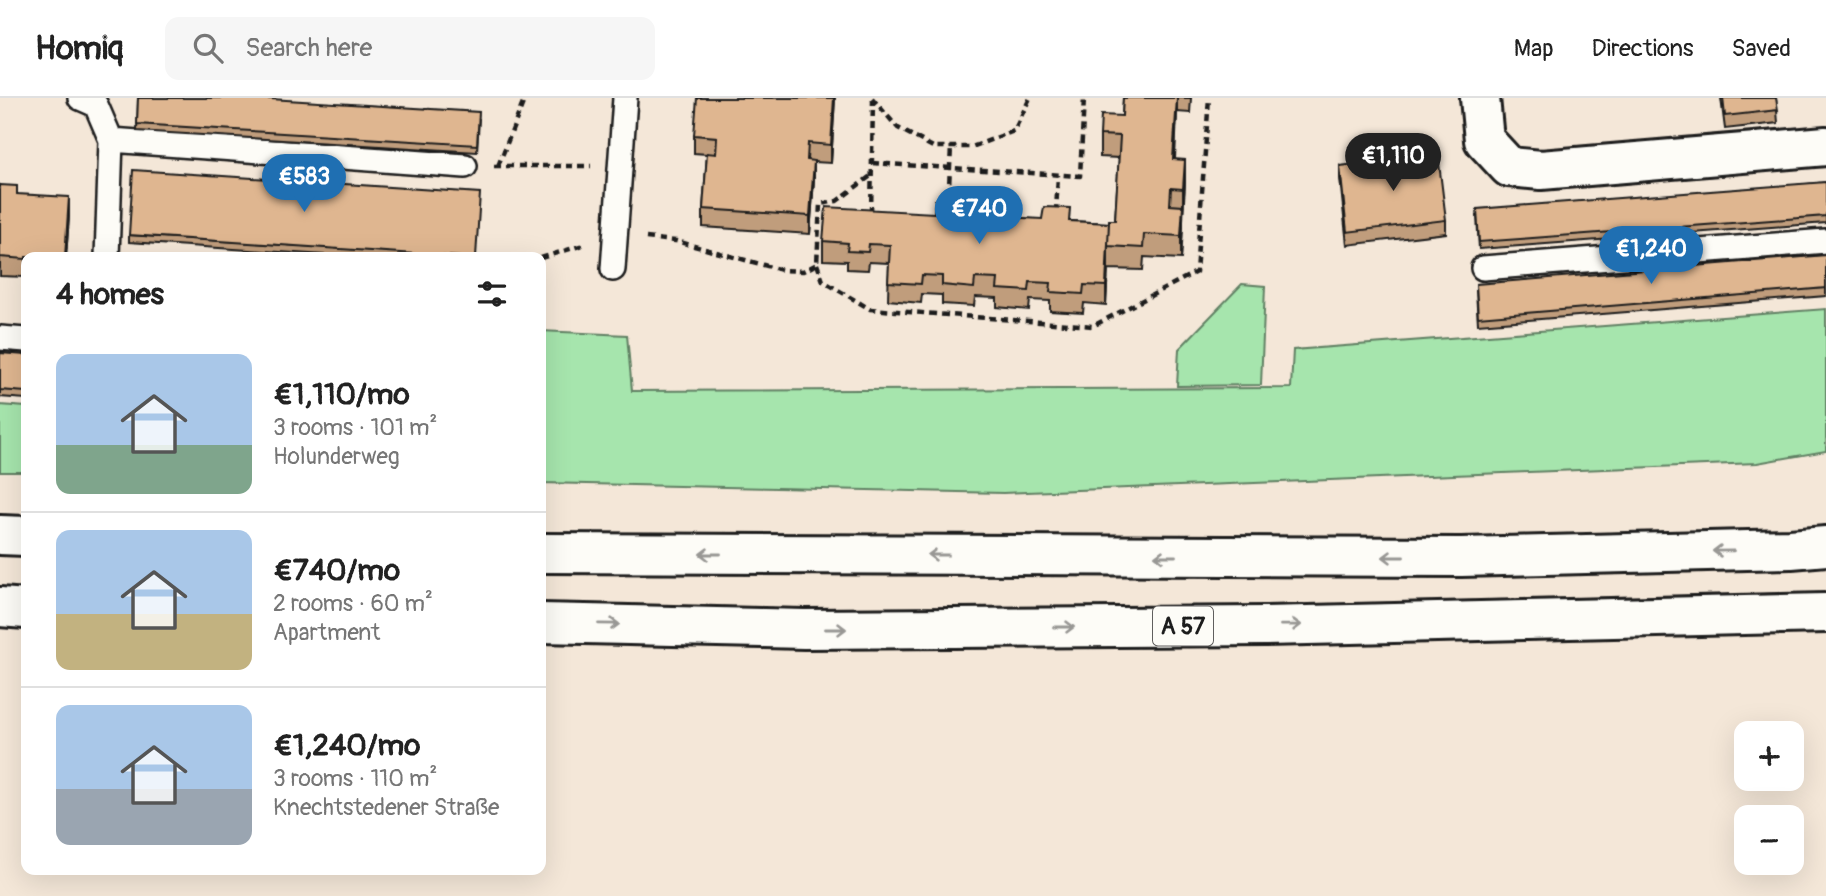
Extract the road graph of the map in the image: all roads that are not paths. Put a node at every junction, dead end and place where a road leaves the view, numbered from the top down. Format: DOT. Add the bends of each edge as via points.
graph roads {
  1 [pos="80,98"];
  2 [pos="625,98"];
  3 [pos="1480,98"];
  4 [pos="111,140"];
  5 [pos="1826,146"];
  6 [pos="466,166"];
  7 [pos="1826,241"];
  8 [pos="107,252"];
  9 [pos="1483,268"];
  10 [pos="613,269"];
  11 [pos="0,338"];
  12 [pos="21,340"];
  13 [pos="1826,534"];
  14 [pos="0,535"];
  15 [pos="21,536"];
  16 [pos="1809,547"];
  17 [pos="546,553"];
  18 [pos="0,607"];
  19 [pos="21,609"];
  20 [pos="1826,613"];
  21 [pos="546,623"];
  1 -- 4 [label="lane" via="96,105"];
  2 -- 10 [label="lane"];
  3 -- 5 [label="main road" via="1484,140 1509,167 1541,170"];
  4 -- 6 [label="lane"];
  4 -- 8 [label="lane"];
  7 -- 9 [label="lane"];
  11 -- 12 [label="lane"];
  13 -- 16 [label="main road"];
  14 -- 15 [label="main road"];
  16 -- 17 [label="main road, one-way" via="1461,557"];
  18 -- 19 [label="main road"];
  21 -- 20 [label="main road, A 57, one-way" via="804,629 1209,626"];
}
